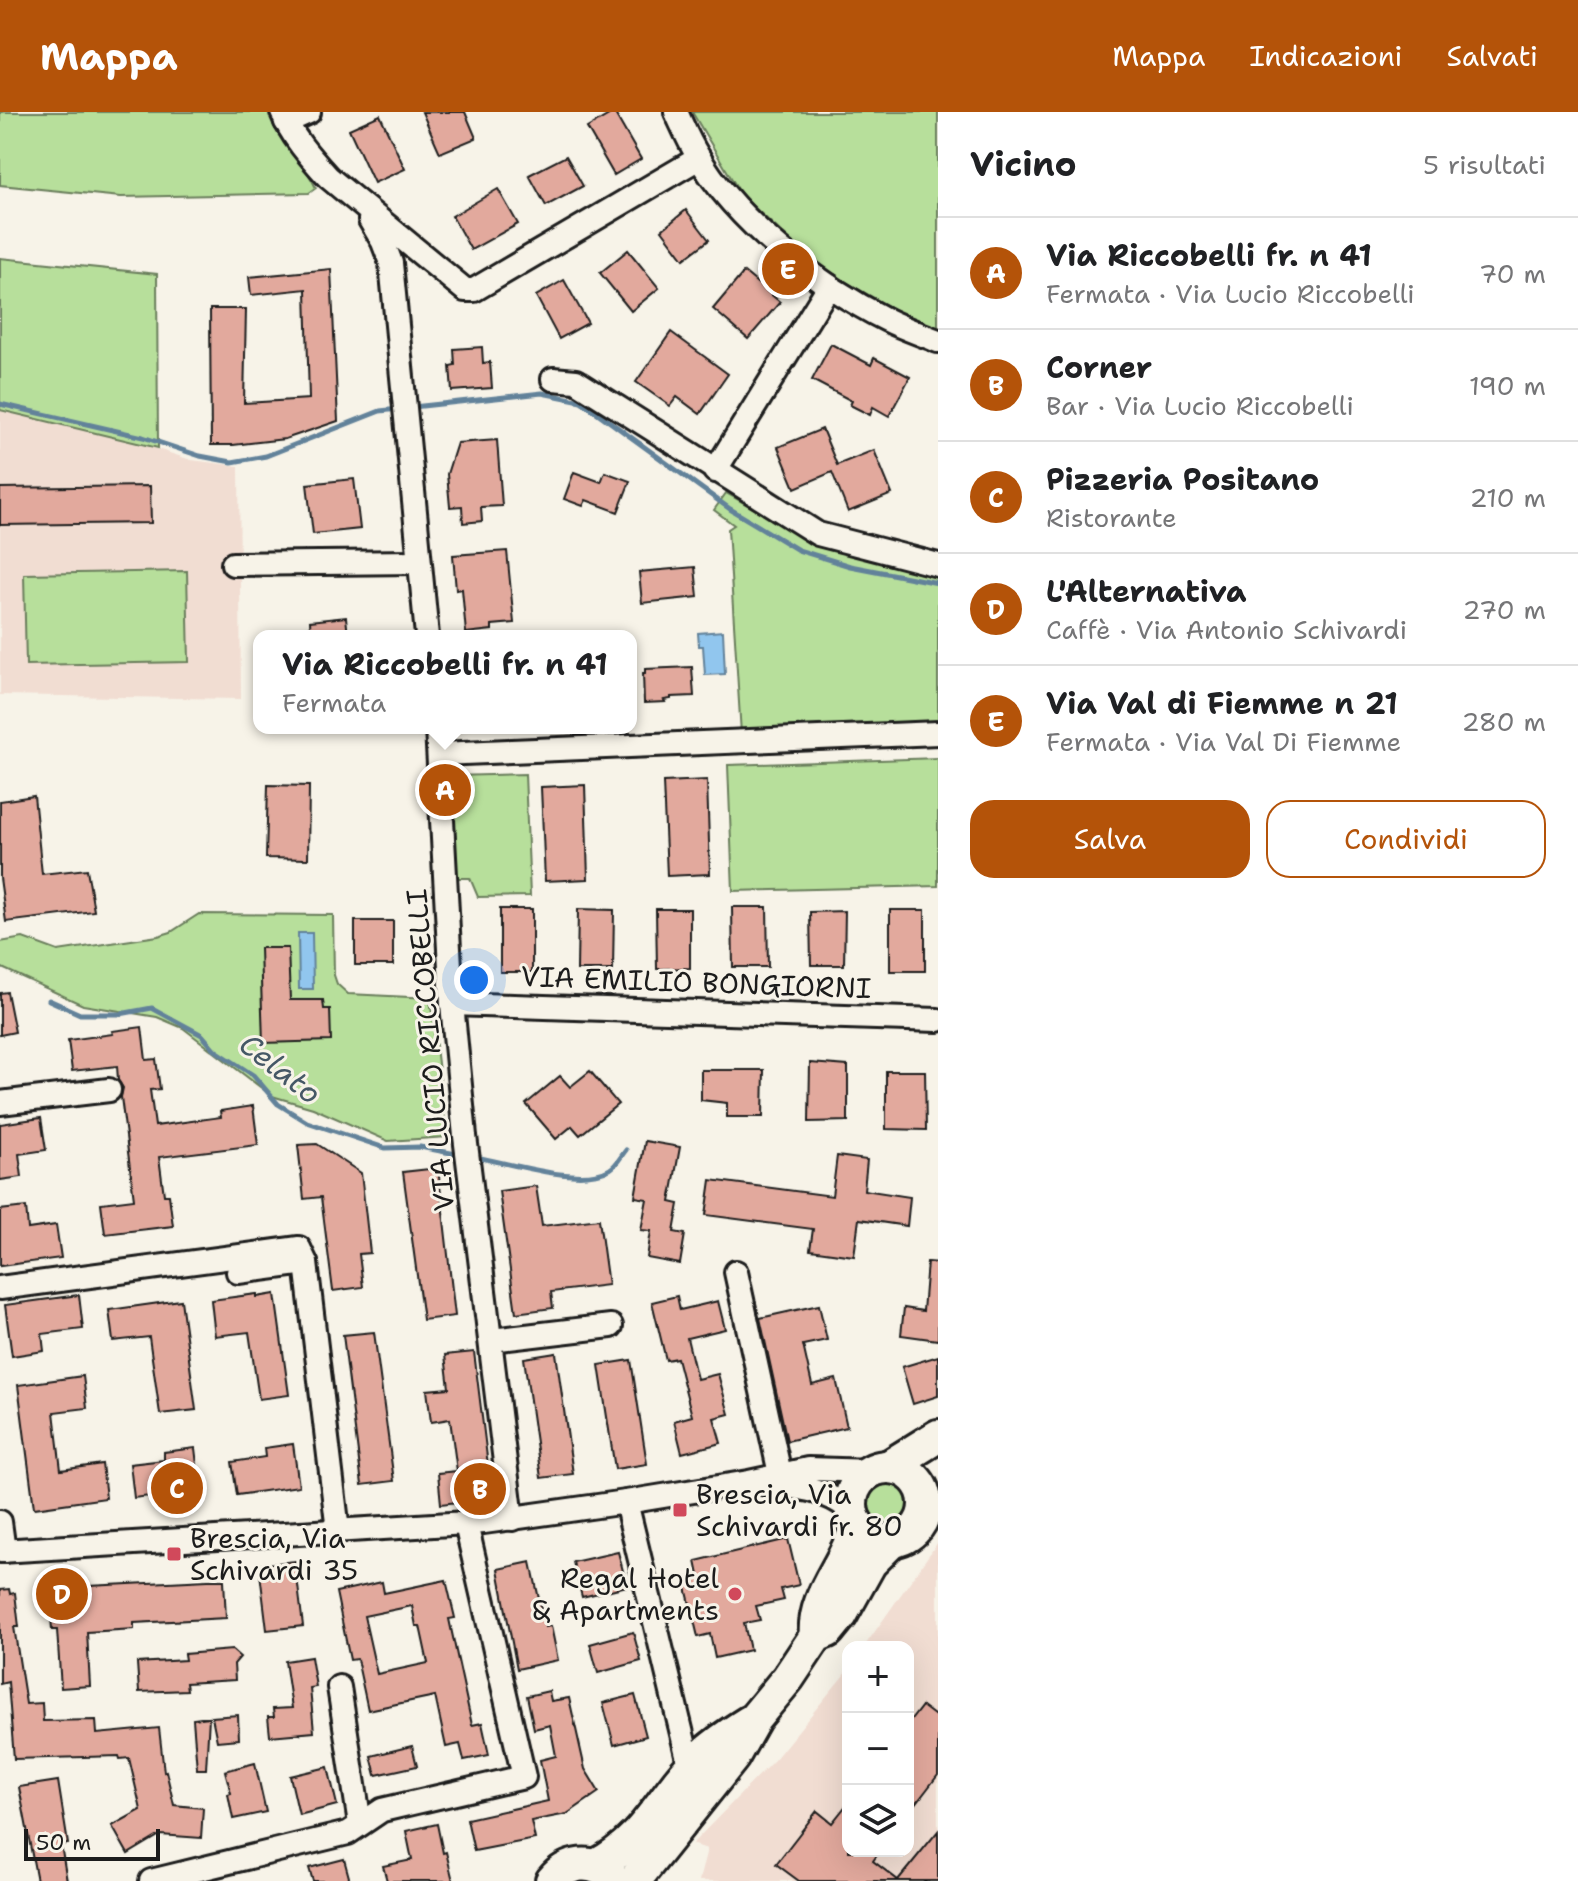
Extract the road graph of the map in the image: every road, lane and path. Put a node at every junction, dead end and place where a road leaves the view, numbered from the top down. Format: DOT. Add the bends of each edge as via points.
graph roads {
  1 [pos="309,112"];
  2 [pos="676,112"];
  3 [pos="284,117"];
  4 [pos="699,158"];
  5 [pos="353,198"];
  6 [pos="417,251"];
  7 [pos="391,263"];
  8 [pos="829,286"];
  9 [pos="938,341"];
  10 [pos="553,379"];
  11 [pos="715,471"];
  12 [pos="419,562"];
  13 [pos="233,564"];
  14 [pos="938,565"];
  15 [pos="426,630"];
  16 [pos="938,733"];
  17 [pos="437,734"];
  18 [pos="439,754"];
  19 [pos="452,1004"];
  20 [pos="938,1020"];
  21 [pos="109,1090"];
  22 [pos="0,1103"];
  23 [pos="736,1272"];
  24 [pos="0,1288"];
  25 [pos="611,1326"];
  26 [pos="491,1340"];
  27 [pos="938,1436"];
  28 [pos="880,1469"];
  29 [pos="780,1474"];
  30 [pos="749,1482"];
  31 [pos="931,1483"];
  32 [pos="626,1502"];
  33 [pos="855,1517"];
  34 [pos="512,1519"];
  35 [pos="0,1522"];
  36 [pos="466,1524"];
  37 [pos="338,1531"];
  38 [pos="892,1541"];
  39 [pos="2,1551"];
  40 [pos="816,1636"];
  41 [pos="339,1687"];
  42 [pos="755,1718"];
  43 [pos="690,1767"];
  44 [pos="360,1824"];
  45 [pos="606,1873"];
  46 [pos="151,1881"];
  47 [pos="552,1881"];
  48 [pos="634,1881"];
  1 -- 3 [label="street"];
  2 -- 4 [label="street"];
  3 -- 5 [label="street" via="328,177"];
  4 -- 6 [label="street" via="474,290 465,290"];
  4 -- 8 [label="street" via="735,206"];
  5 -- 6 [label="street"];
  5 -- 7 [label="street" via="376,228"];
  6 -- 7 [label="street" via="401,250"];
  7 -- 12 [label="street"];
  8 -- 9 [label="street" via="887,320"];
  8 -- 11 [label="street"];
  10 -- 11 [label="street" via="576,381"];
  11 -- 14 [label="street" via="818,534"];
  12 -- 13 [label="street"];
  12 -- 15 [label="street"];
  16 -- 18 [label="street"];
  17 -- 18 [label="street, VIA LUCIO RICCOBELLI"];
  18 -- 19 [label="street, VIA LUCIO RICCOBELLI"];
  19 -- 20 [label="street, VIA EMILIO BONGIORNI"];
  19 -- 26 [label="street, VIA LUCIO RICCOBELLI"];
  21 -- 22 [label="street"];
  23 -- 29 [label="street"];
  24 -- 37 [label="street" via="299,1248 306,1263"];
  25 -- 26 [label="street"];
  26 -- 34 [label="street, VIA LUCIO RICCOBELLI"];
  27 -- 28 [label="street"];
  28 -- 29 [label="street"];
  28 -- 31 [label="street"];
  28 -- 33 [label="street" via="855,1487"];
  29 -- 30 [label="street"];
  30 -- 32 [label="street"];
  30 -- 33 [label="street" via="815,1490 833,1496"];
  31 -- 38 [label="street" via="916,1528"];
  32 -- 34 [label="street"];
  32 -- 43 [label="street"];
  33 -- 38 [label="street" via="876,1539"];
  33 -- 40 [label="street" via="850,1550 815,1620"];
  34 -- 36 [label="street"];
  35 -- 39 [label="street"];
  36 -- 37 [label="street"];
  36 -- 44 [label="street" via="524,1777 382,1810"];
  37 -- 39 [label="street"];
  38 -- 40 [label="street" via="870,1563 841,1615"];
  40 -- 42 [label="street"];
  41 -- 44 [label="street"];
  42 -- 43 [label="street"];
  42 -- 48 [label="street" via="733,1757"];
  43 -- 45 [label="street"];
  44 -- 46 [label="street" via="348,1833"];
  45 -- 47 [label="street" via="578,1864"];
}
